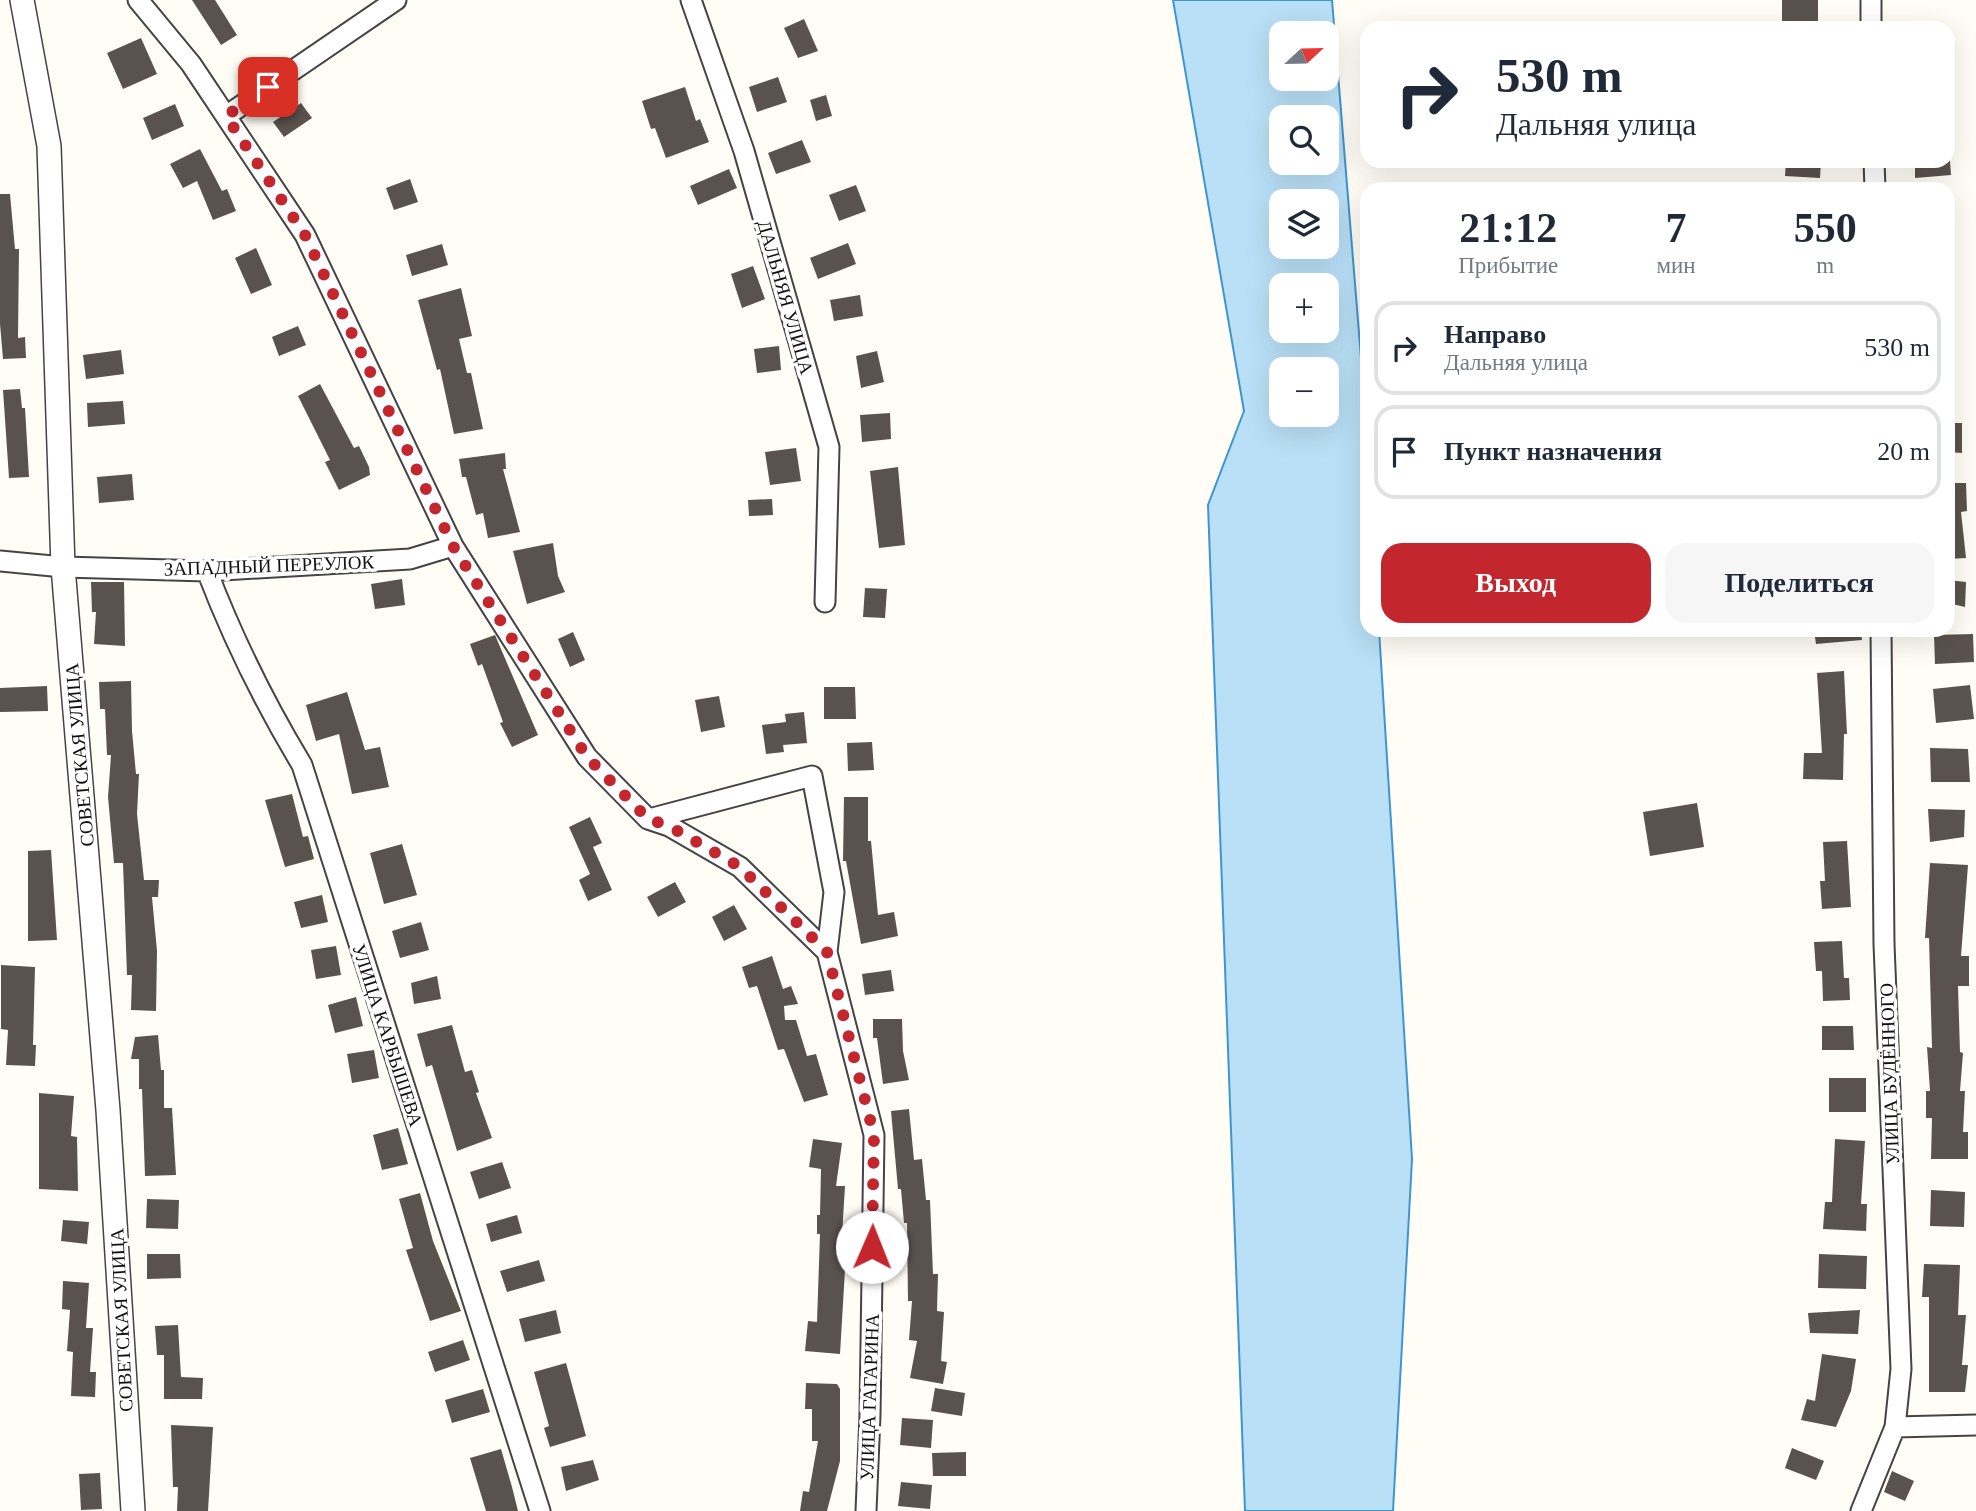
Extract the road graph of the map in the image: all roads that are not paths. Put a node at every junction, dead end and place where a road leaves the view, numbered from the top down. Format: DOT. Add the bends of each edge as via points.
graph roads {
  1 [pos="22,0"];
  2 [pos="138,0"];
  3 [pos="396,0"];
  4 [pos="691,0"];
  5 [pos="1871,0"];
  6 [pos="1871,21"];
  7 [pos="226,116"];
  8 [pos="453,546"];
  9 [pos="0,561"];
  10 [pos="63,567"];
  11 [pos="207,571"];
  12 [pos="825,602"];
  13 [pos="1881,637"];
  14 [pos="648,819"];
  15 [pos="827,952"];
  16 [pos="1976,1425"];
  17 [pos="1895,1427"];
  18 [pos="133,1511"];
  19 [pos="540,1511"];
  20 [pos="866,1511"];
  21 [pos="1861,1511"];
  1 -- 10 [label="street, СОВЕТСКАЯ УЛИЦА" via="49,146"];
  2 -- 7 [label="street" via="191,64"];
  3 -- 7 [label="street"];
  4 -- 12 [label="street, ДАЛЬНЯЯ УЛИЦА" via="744,151 829,447"];
  5 -- 6 [label="street"];
  7 -- 8 [label="street" via="305,235"];
  8 -- 11 [label="street, ЗАПАДНЫЙ ПЕРЕУЛОК" via="410,559"];
  8 -- 14 [label="street" via="587,757"];
  9 -- 10 [label="street, ЗАПАДНЫЙ ПЕРЕУЛОК"];
  10 -- 11 [label="street, ЗАПАДНЫЙ ПЕРЕУЛОК"];
  10 -- 18 [label="street, СОВЕТСКАЯ УЛИЦА" via="108,1110"];
  11 -- 19 [label="street, УЛИЦА КАРБЫШЕВА" via="267,708 302,765"];
  13 -- 17 [label="street, УЛИЦА БУДЁННОГО" via="1884,944 1901,1368"];
  14 -- 15 [label="street" via="669,826 740,867"];
  14 -- 15 [label="street, УЛИЦА ГАГАРИНА" via="811,776 834,892"];
  15 -- 20 [label="street, УЛИЦА ГАГАРИНА" via="874,1135"];
  16 -- 17 [label="street"];
  17 -- 21 [label="street, УЛИЦА БУДЁННОГО"];
}
